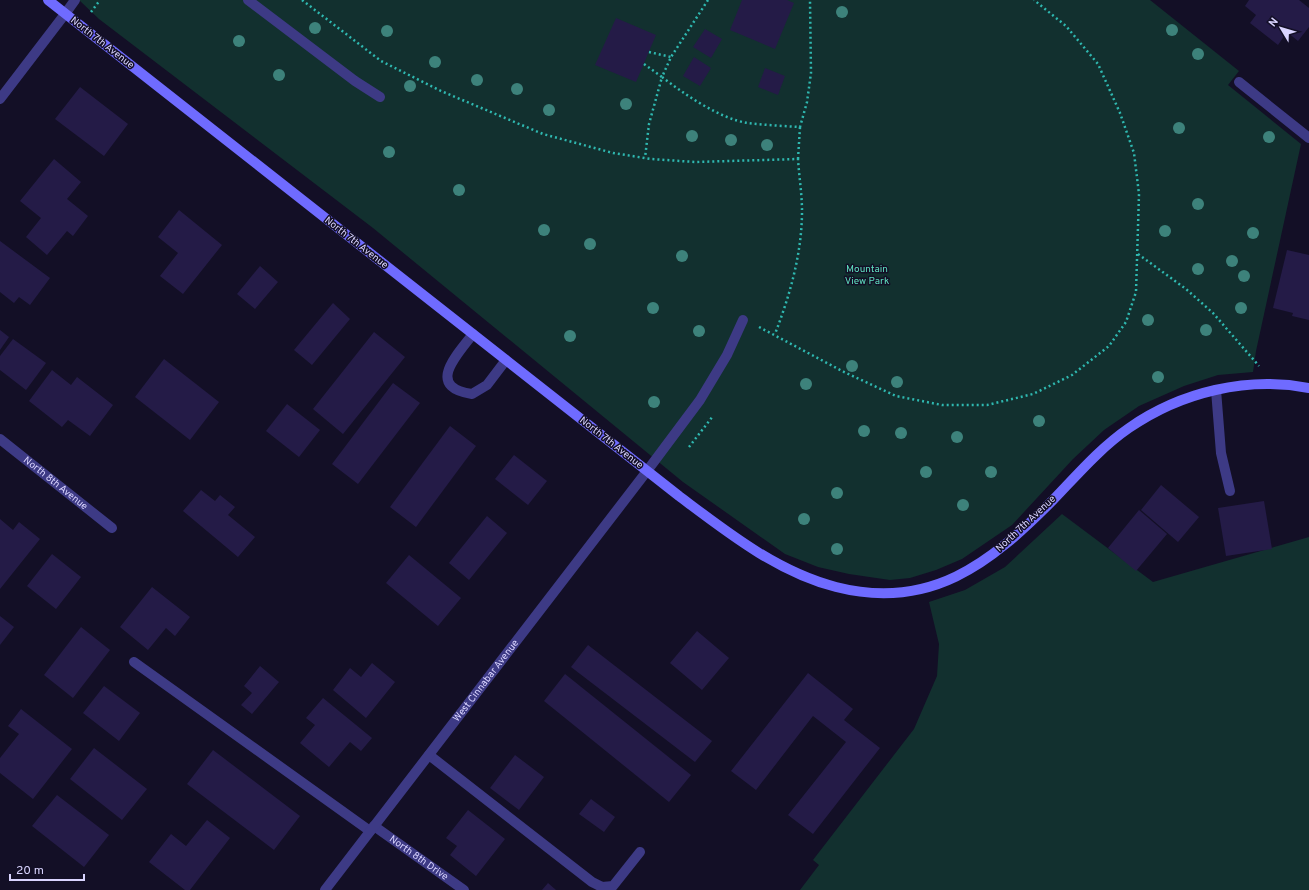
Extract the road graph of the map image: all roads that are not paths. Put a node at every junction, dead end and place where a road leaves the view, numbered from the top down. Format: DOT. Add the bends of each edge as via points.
graph roads {
  1 [pos="48,0"];
  2 [pos="75,0"];
  3 [pos="248,0"];
  4 [pos="65,14"];
  5 [pos="1239,82"];
  6 [pos="380,97"];
  7 [pos="0,99"];
  8 [pos="1309,138"];
  9 [pos="743,320"];
  10 [pos="473,334"];
  11 [pos="506,360"];
  12 [pos="1309,388"];
  13 [pos="1216,390"];
  14 [pos="0,439"];
  15 [pos="647,471"];
  16 [pos="1230,491"];
  17 [pos="112,528"];
  18 [pos="134,662"];
  19 [pos="429,755"];
  20 [pos="372,828"];
  21 [pos="640,852"];
  22 [pos="325,890"];
  23 [pos="464,890"];
  1 -- 4 [label="street, North 7th Avenue"];
  2 -- 4 [label="street"];
  3 -- 6 [label="street"];
  4 -- 7 [label="street"];
  4 -- 10 [label="street, North 7th Avenue"];
  5 -- 8 [label="street"];
  9 -- 15 [label="street, West Cinnabar Avenue" via="727,355 700,400"];
  10 -- 11 [label="street, North 7th Avenue"];
  10 -- 11 [label="street" via="448,368 447,377 450,385 461,392 472,394 487,385"];
  11 -- 15 [label="street, North 7th Avenue"];
  12 -- 13 [label="street, North 7th Avenue" via="1269,383"];
  13 -- 15 [label="street, North 7th Avenue" via="1200,393 1170,405 1129,428 1106,446 998,552 967,572 938,585 915,591 868,593 835,587 797,572 758,552 725,530"];
  13 -- 16 [label="street" via="1221,453"];
  14 -- 17 [label="street, North 8th Avenue"];
  15 -- 19 [label="street, West Cinnabar Avenue"];
  18 -- 20 [label="street, North 8th Drive"];
  19 -- 20 [label="street, West Cinnabar Avenue"];
  19 -- 21 [label="street" via="592,882 602,887 614,886"];
  20 -- 22 [label="street, West Cinnabar Avenue"];
  20 -- 23 [label="street, North 8th Drive"];
}
